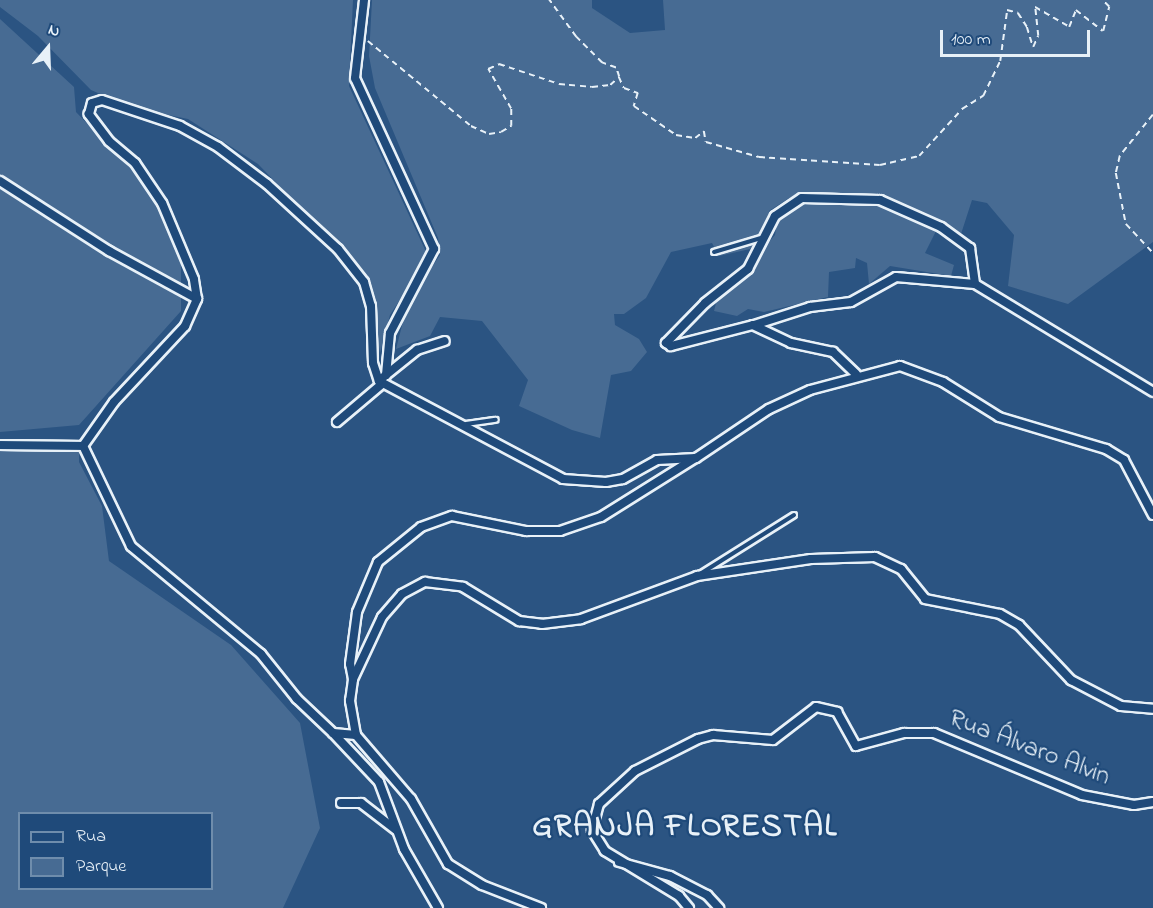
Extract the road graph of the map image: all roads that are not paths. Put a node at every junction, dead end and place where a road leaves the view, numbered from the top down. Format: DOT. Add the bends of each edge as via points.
graph roads {
  1 [pos="364,0"];
  2 [pos="0,181"];
  3 [pos="760,238"];
  4 [pos="714,252"];
  5 [pos="975,284"];
  6 [pos="197,299"];
  7 [pos="753,326"];
  8 [pos="445,341"];
  9 [pos="856,374"];
  10 [pos="386,375"];
  11 [pos="380,383"];
  12 [pos="1153,392"];
  13 [pos="496,420"];
  14 [pos="337,422"];
  15 [pos="466,424"];
  16 [pos="0,445"];
  17 [pos="83,446"];
  18 [pos="696,458"];
  19 [pos="794,515"];
  20 [pos="1153,515"];
  21 [pos="697,576"];
  22 [pos="353,680"];
  23 [pos="1153,709"];
  24 [pos="333,733"];
  25 [pos="356,735"];
  26 [pos="1153,802"];
  27 [pos="340,803"];
  28 [pos="397,831"];
  29 [pos="615,861"];
  30 [pos="440,907"];
  31 [pos="541,908"];
  32 [pos="689,908"];
  33 [pos="719,908"];
  1 -- 10 [label="street" via="365,19 357,48 359,91 434,249 390,333"];
  2 -- 6 [label="street" via="109,251"];
  3 -- 4 [label="lane"];
  3 -- 5 [label="street" via="780,210 802,198 880,200 961,237 970,248"];
  3 -- 7 [label="street" via="748,268 691,316 666,343 671,346"];
  5 -- 7 [label="street" via="896,277 851,302 810,307"];
  5 -- 12 [label="street"];
  6 -- 11 [label="street" via="194,279 162,203 135,163 95,125 89,114 92,103 102,100 180,126 218,147 267,184 338,249 364,282 371,306 373,363"];
  6 -- 17 [label="street" via="186,326 114,402"];
  7 -- 9 [label="street" via="791,344 833,352"];
  8 -- 10 [label="street" via="417,350"];
  9 -- 18 [label="street" via="770,409"];
  9 -- 20 [label="street" via="900,366 921,371 999,417 1106,448 1124,460"];
  10 -- 11 [label="street"];
  11 -- 14 [label="street"];
  11 -- 15 [label="street"];
  13 -- 15 [label="lane"];
  15 -- 18 [label="street" via="563,479 579,483 623,479 672,456"];
  16 -- 17 [label="street"];
  17 -- 24 [label="street" via="130,546 261,654 297,699"];
  18 -- 22 [label="street" via="601,517 560,531 526,531 452,516 421,526 378,562 357,612 350,664"];
  19 -- 21 [label="lane"];
  21 -- 22 [label="street" via="581,619 542,624 519,621 463,587 425,582 402,594 382,617"];
  21 -- 23 [label="street" via="811,559 875,557 892,562 925,599 1000,614 1034,637 1063,676 1121,706"];
  22 -- 25 [label="street" via="350,701"];
  24 -- 25 [label="street"];
  24 -- 28 [label="street" via="378,782"];
  25 -- 31 [label="street" via="411,799 448,864 482,885"];
  26 -- 29 [label="street, Rua Álvaro Alvin" via="1134,805 1082,795 934,733 904,733 856,746 837,712 816,707 773,740 713,735 635,771 599,804 594,817 596,839"];
  27 -- 28 [label="street" via="362,803"];
  28 -- 30 [label="street"];
  29 -- 32 [label="street, Rua Álvaro Alvin" via="679,896"];
  29 -- 33 [label="street" via="670,876 707,895"];
}
